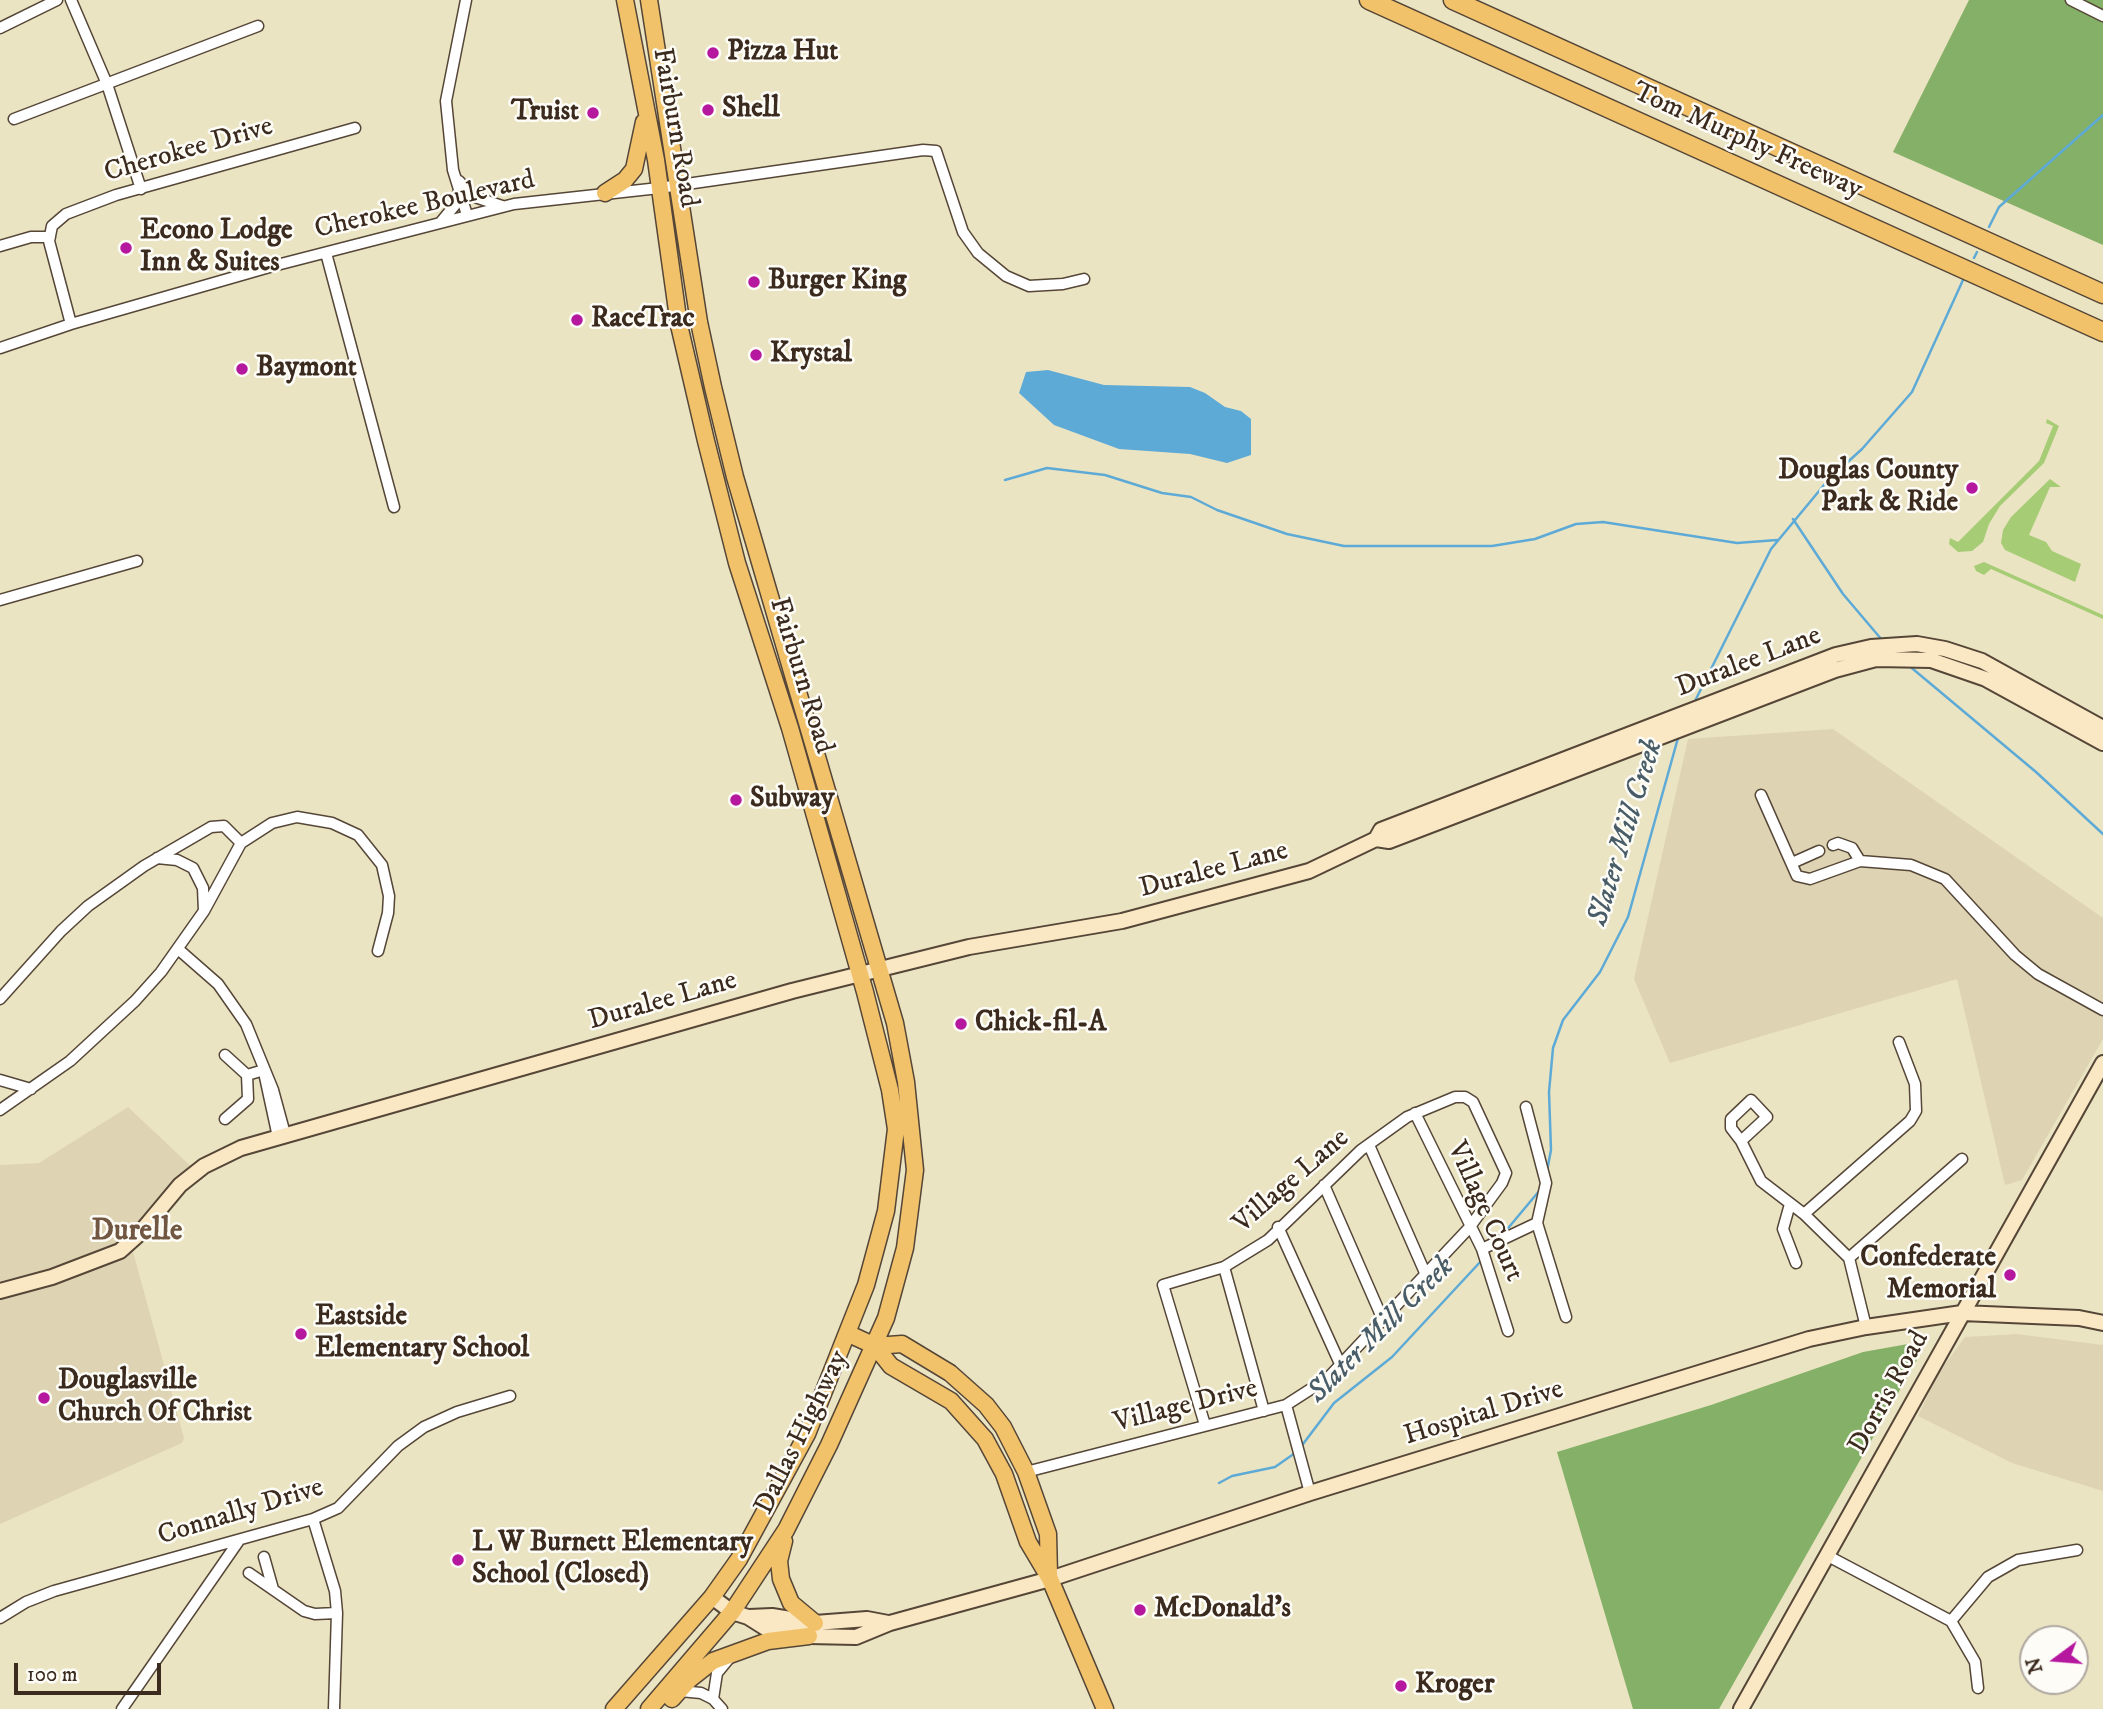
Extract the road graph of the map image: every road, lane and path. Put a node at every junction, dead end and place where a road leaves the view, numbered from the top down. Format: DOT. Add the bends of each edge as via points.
graph roads {
  1 [pos="57,0"];
  2 [pos="71,0"];
  3 [pos="466,0"];
  4 [pos="625,0"];
  5 [pos="649,0"];
  6 [pos="1369,0"];
  7 [pos="1453,0"];
  8 [pos="2071,0"];
  9 [pos="2103,16"];
  10 [pos="258,26"];
  11 [pos="0,28"];
  12 [pos="107,84"];
  13 [pos="646,109"];
  14 [pos="14,118"];
  15 [pos="355,128"];
  16 [pos="453,170"];
  17 [pos="678,185"];
  18 [pos="659,187"];
  19 [pos="141,188"];
  20 [pos="459,189"];
  21 [pos="605,193"];
  22 [pos="503,206"];
  23 [pos="467,215"];
  24 [pos="441,222"];
  25 [pos="50,237"];
  26 [pos="0,246"];
  27 [pos="326,253"];
  28 [pos="1084,279"];
  29 [pos="2103,294"];
  30 [pos="71,324"];
  31 [pos="2103,331"];
  32 [pos="0,348"];
  33 [pos="394,507"];
  34 [pos="137,561"];
  35 [pos="0,600"];
  36 [pos="2103,728"];
  37 [pos="2103,743"];
  38 [pos="1761,795"];
  39 [pos="1376,839"];
  40 [pos="241,843"];
  41 [pos="1833,845"];
  42 [pos="1819,851"];
  43 [pos="157,858"];
  44 [pos="1860,860"];
  45 [pos="1792,863"];
  46 [pos="204,911"];
  47 [pos="178,948"];
  48 [pos="378,951"];
  49 [pos="878,968"];
  50 [pos="860,973"];
  51 [pos="0,999"];
  52 [pos="2103,1010"];
  53 [pos="1899,1042"];
  54 [pos="225,1055"];
  55 [pos="2103,1063"];
  56 [pos="264,1070"];
  57 [pos="247,1075"];
  58 [pos="0,1080"];
  59 [pos="31,1088"];
  60 [pos="1465,1097"];
  61 [pos="1526,1107"];
  62 [pos="0,1110"];
  63 [pos="1415,1112"];
  64 [pos="225,1119"];
  65 [pos="281,1136"];
  66 [pos="1741,1141"];
  67 [pos="1369,1145"];
  68 [pos="1962,1158"];
  69 [pos="1324,1185"];
  70 [pos="1790,1204"];
  71 [pos="1804,1214"];
  72 [pos="1537,1223"];
  73 [pos="1278,1227"];
  74 [pos="1469,1228"];
  75 [pos="1482,1249"];
  76 [pos="1849,1258"];
  77 [pos="1796,1263"];
  78 [pos="1224,1267"];
  79 [pos="1426,1275"];
  80 [pos="0,1291"];
  81 [pos="1962,1313"];
  82 [pos="1566,1317"];
  83 [pos="1383,1320"];
  84 [pos="2103,1323"];
  85 [pos="1866,1326"];
  86 [pos="1508,1331"];
  87 [pos="849,1334"];
  88 [pos="876,1346"];
  89 [pos="1341,1366"];
  90 [pos="510,1396"];
  91 [pos="1286,1405"];
  92 [pos="1264,1411"];
  93 [pos="1205,1425"];
  94 [pos="1026,1472"];
  95 [pos="1310,1493"];
  96 [pos="313,1519"];
  97 [pos="786,1530"];
  98 [pos="238,1542"];
  99 [pos="2077,1550"];
  100 [pos="1828,1556"];
  101 [pos="264,1557"];
  102 [pos="249,1573"];
  103 [pos="1050,1579"];
  104 [pos="274,1590"];
  105 [pos="712,1597"];
  106 [pos="732,1612"];
  107 [pos="337,1613"];
  108 [pos="0,1618"];
  109 [pos="1951,1621"];
  110 [pos="812,1630"];
  111 [pos="733,1653"];
  112 [pos="1978,1688"];
  113 [pos="680,1691"];
  114 [pos="713,1699"];
  115 [pos="122,1709"];
  116 [pos="334,1709"];
  117 [pos="614,1709"];
  118 [pos="649,1709"];
  119 [pos="663,1709"];
  120 [pos="722,1709"];
  121 [pos="1105,1709"];
  122 [pos="1741,1709"];
  1 -- 11 [label="street"];
  2 -- 12 [label="street"];
  3 -- 16 [label="street" via="446,101"];
  4 -- 13 [label="main road, Fairburn Road"];
  5 -- 17 [label="main road, Fairburn Road"];
  6 -- 31 [label="highway, Tom Murphy Freeway"];
  7 -- 29 [label="highway, Tom Murphy Freeway"];
  8 -- 9 [label="street"];
  10 -- 12 [label="street"];
  12 -- 14 [label="street"];
  12 -- 19 [label="street"];
  13 -- 18 [label="main road, Fairburn Road"];
  13 -- 21 [label="main road" via="634,169"];
  15 -- 19 [label="street, Cherokee Drive"];
  16 -- 20 [label="street"];
  16 -- 22 [label="street" via="472,196"];
  17 -- 18 [label="street, Cherokee Boulevard"];
  17 -- 28 [label="street, Cherokee Boulevard" via="936,151 963,232 978,253 1006,276 1029,286"];
  17 -- 49 [label="main road, Fairburn Road" via="700,328 732,467"];
  18 -- 21 [label="street, Cherokee Boulevard"];
  18 -- 50 [label="main road, Fairburn Road" via="679,325 737,563"];
  19 -- 25 [label="street, Cherokee Drive" via="66,214 52,226"];
  20 -- 23 [label="street"];
  20 -- 24 [label="street" via="455,205"];
  21 -- 22 [label="street, Cherokee Boulevard"];
  22 -- 23 [label="street, Cherokee Boulevard"];
  23 -- 24 [label="street, Cherokee Boulevard"];
  24 -- 27 [label="street, Cherokee Boulevard"];
  25 -- 26 [label="street"];
  25 -- 30 [label="street"];
  27 -- 30 [label="street, Cherokee Boulevard"];
  27 -- 33 [label="street"];
  30 -- 32 [label="street, Cherokee Boulevard"];
  34 -- 35 [label="street"];
  36 -- 39 [label="street, Duralee Lane" via="1982,661 1917,644 1871,647 1836,655 1588,749 1381,830"];
  37 -- 39 [label="street, Duralee Lane" via="1986,679 1931,660 1876,659 1835,670 1389,841"];
  38 -- 45 [label="street"];
  39 -- 49 [label="street, Duralee Lane" via="1309,871 1177,907"];
  40 -- 43 [label="street" via="224,826 211,827"];
  40 -- 46 [label="street"];
  40 -- 48 [label="street" via="272,823 297,817 332,823 358,835 382,865 389,897"];
  41 -- 44 [label="street" via="1852,848"];
  42 -- 45 [label="street"];
  43 -- 46 [label="street" via="177,860 192,868 203,888"];
  43 -- 51 [label="street" via="88,906 44,947"];
  44 -- 45 [label="street" via="1810,879 1797,876"];
  44 -- 52 [label="street" via="1911,864 1945,879 2038,974"];
  46 -- 47 [label="street"];
  47 -- 56 [label="street" via="234,1005 256,1044"];
  47 -- 59 [label="street" via="105,1030"];
  49 -- 50 [label="street, Duralee Lane"];
  49 -- 88 [label="main road, Fairburn Road" via="903,1062 915,1170 899,1277"];
  50 -- 65 [label="street, Duralee Lane"];
  50 -- 87 [label="main road, Fairburn Road" via="896,1129 879,1241"];
  53 -- 71 [label="street" via="1915,1084 1916,1111"];
  54 -- 57 [label="street"];
  55 -- 81 [label="street, Dorris Road"];
  56 -- 57 [label="street"];
  56 -- 65 [label="street"];
  57 -- 64 [label="street" via="248,1099"];
  58 -- 59 [label="street"];
  59 -- 62 [label="street"];
  60 -- 63 [label="street, Village Lane"];
  60 -- 74 [label="street, Village Drive" via="1473,1102 1506,1173 1494,1198"];
  61 -- 72 [label="street" via="1546,1183"];
  63 -- 67 [label="street, Village Lane"];
  63 -- 74 [label="street, Village Court"];
  65 -- 80 [label="street, Duralee Lane" via="204,1166 180,1185 120,1251"];
  66 -- 70 [label="street" via="1761,1181"];
  67 -- 69 [label="street, Village Lane"];
  67 -- 79 [label="street"];
  68 -- 76 [label="street"];
  69 -- 73 [label="street, Village Lane"];
  69 -- 83 [label="street"];
  70 -- 71 [label="street"];
  70 -- 77 [label="street" via="1783,1229"];
  71 -- 76 [label="street"];
  72 -- 75 [label="street"];
  72 -- 82 [label="street"];
  73 -- 78 [label="street, Village Lane" via="1268,1240"];
  73 -- 89 [label="street"];
  74 -- 75 [label="street, Village Court"];
  74 -- 79 [label="street, Village Drive"];
  75 -- 86 [label="street, Village Court"];
  76 -- 85 [label="street"];
  78 -- 92 [label="street"];
  78 -- 93 [label="street, Village Lane" via="1163,1285"];
  79 -- 83 [label="street, Village Drive"];
  81 -- 84 [label="street, Hospital Drive"];
  81 -- 85 [label="street, Hospital Drive"];
  81 -- 100 [label="street, Dorris Road"];
  83 -- 89 [label="street, Village Drive"];
  85 -- 95 [label="street, Hospital Drive" via="1810,1339"];
  87 -- 88 [label="main road"];
  87 -- 105 [label="main road, Dallas Highway" via="780,1488"];
  88 -- 94 [label="main road" via="902,1344 950,1373 1003,1427"];
  88 -- 97 [label="main road, Dallas Highway"];
  88 -- 103 [label="main road" via="891,1366 951,1402 979,1430 996,1457 1028,1542"];
  89 -- 91 [label="street, Village Drive" via="1305,1396"];
  90 -- 96 [label="street, Connally Drive" via="424,1427 398,1446 338,1508"];
  91 -- 92 [label="street, Village Drive"];
  91 -- 95 [label="street"];
  92 -- 93 [label="street, Village Drive"];
  93 -- 94 [label="street, Village Drive"];
  94 -- 103 [label="main road" via="1048,1534"];
  95 -- 103 [label="street, Hospital Drive"];
  96 -- 98 [label="street, Connally Drive"];
  96 -- 107 [label="street" via="330,1571"];
  97 -- 106 [label="main road, Dallas Highway"];
  97 -- 110 [label="main road" via="779,1561 781,1579 791,1603"];
  98 -- 108 [label="street, Connally Drive" via="54,1591"];
  98 -- 115 [label="street"];
  99 -- 109 [label="street" via="2018,1560 1998,1571"];
  100 -- 109 [label="street"];
  100 -- 122 [label="street, Dorris Road"];
  101 -- 104 [label="street"];
  102 -- 104 [label="street"];
  103 -- 110 [label="street, Hospital Drive" via="890,1623 856,1637"];
  103 -- 121 [label="main road"];
  104 -- 107 [label="street" via="304,1611"];
  105 -- 106 [label="street, Hospital Drive"];
  105 -- 117 [label="main road, Dallas Highway"];
  106 -- 110 [label="street, Hospital Drive" via="767,1629"];
  106 -- 118 [label="main road, Dallas Highway"];
  107 -- 116 [label="street"];
  109 -- 112 [label="street" via="1975,1662"];
  110 -- 111 [label="main road"];
  111 -- 113 [label="main road" via="713,1661"];
  111 -- 114 [label="street" via="717,1673"];
  113 -- 114 [label="street"];
  113 -- 119 [label="main road"];
  114 -- 120 [label="street"];
}
